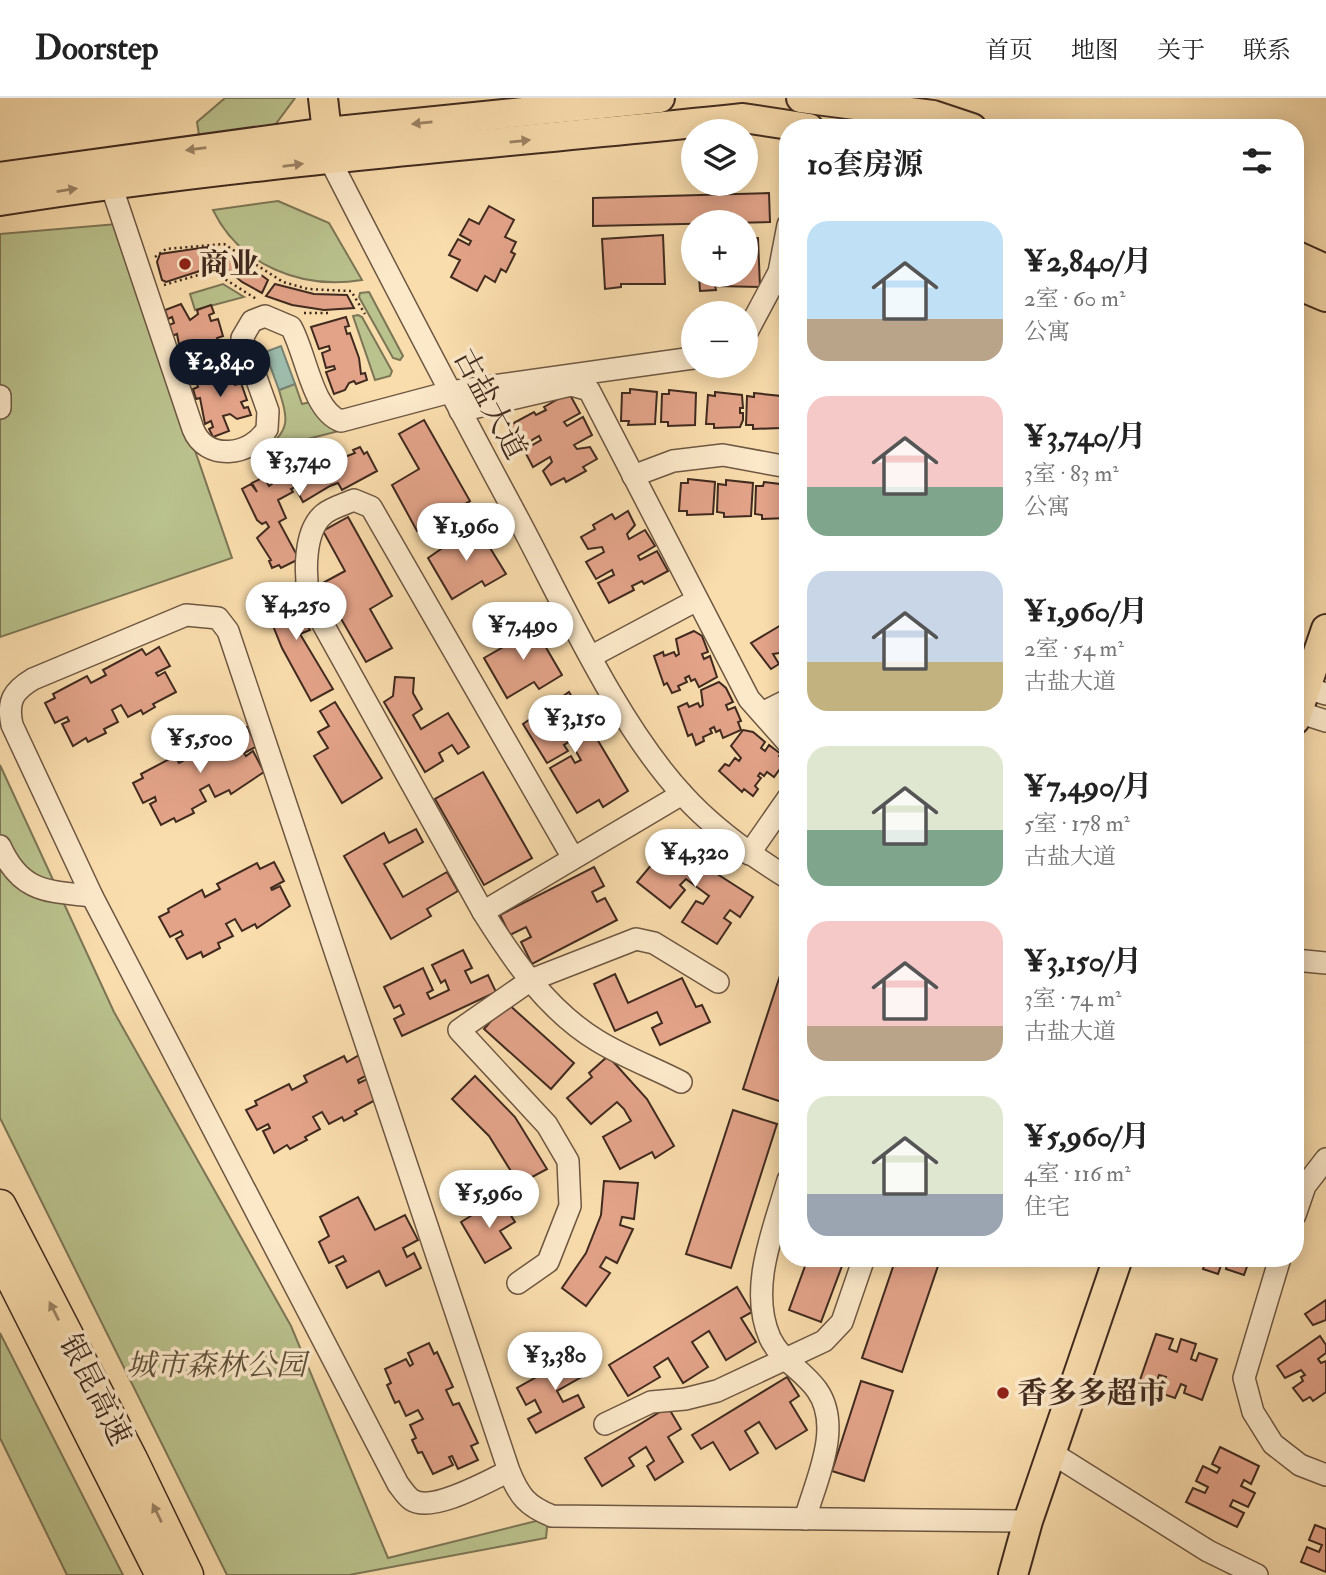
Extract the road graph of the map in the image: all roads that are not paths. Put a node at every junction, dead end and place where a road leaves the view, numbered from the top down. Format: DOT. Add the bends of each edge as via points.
graph roads {
  1 [pos="323,98"];
  2 [pos="660,98"];
  3 [pos="801,98"];
  4 [pos="945,119"];
  5 [pos="779,124"];
  6 [pos="327,132"];
  7 [pos="330,160"];
  8 [pos="0,177"];
  9 [pos="111,185"];
  10 [pos="0,201"];
  11 [pos="1304,259"];
  12 [pos="1326,269"];
  13 [pos="779,272"];
  14 [pos="1304,288"];
  15 [pos="1326,297"];
  16 [pos="758,311"];
  17 [pos="681,360"];
  18 [pos="0,396"];
  19 [pos="455,401"];
  20 [pos="0,408"];
  21 [pos="779,465"];
  22 [pos="633,476"];
  23 [pos="697,600"];
  24 [pos="1326,629"];
  25 [pos="592,656"];
  26 [pos="1306,704"];
  27 [pos="779,705"];
  28 [pos="762,713"];
  29 [pos="1326,721"];
  30 [pos="779,733"];
  31 [pos="682,794"];
  32 [pos="779,811"];
  33 [pos="0,846"];
  34 [pos="749,854"];
  35 [pos="573,858"];
  36 [pos="779,872"];
  37 [pos="92,896"];
  38 [pos="483,912"];
  39 [pos="1304,961"];
  40 [pos="1326,963"];
  41 [pos="531,980"];
  42 [pos="718,982"];
  43 [pos="681,1082"];
  44 [pos="1326,1159"];
  45 [pos="1304,1191"];
  46 [pos="0,1206"];
  47 [pos="779,1211"];
  48 [pos="0,1254"];
  49 [pos="861,1267"];
  50 [pos="1115,1267"];
  51 [pos="1277,1267"];
  52 [pos="518,1283"];
  53 [pos="783,1360"];
  54 [pos="605,1424"];
  55 [pos="1052,1453"];
  56 [pos="509,1471"];
  57 [pos="1326,1475"];
  58 [pos="805,1519"];
  59 [pos="1028,1521"];
  60 [pos="162,1575"];
  61 [pos="187,1575"];
  62 [pos="1013,1575"];
  63 [pos="1257,1575"];
  1 -- 6 [label="main road"];
  2 -- 6 [label="main road, one-way"];
  3 -- 4 [label="main road"];
  7 -- 5 [label="main road, one-way" via="743,118"];
  6 -- 7 [label="street, 古盐大道"];
  6 -- 8 [label="main road, one-way"];
  9 -- 7 [label="main road, one-way"];
  7 -- 19 [label="street, 古盐大道"];
  10 -- 9 [label="main road, one-way"];
  9 -- 19 [label="street" via="193,429 204,448 229,451 258,440 267,429 268,411 242,345 244,330 258,318 273,317 291,327 323,407 333,418 345,421"];
  11 -- 12 [label="main road"];
  13 -- 16 [label="street"];
  14 -- 15 [label="main road"];
  17 -- 19 [label="street"];
  18 -- 20 [label="street"];
  19 -- 22 [label="street" via="570,385 589,390"];
  19 -- 25 [label="street, 古盐大道"];
  21 -- 22 [label="street" via="723,455 673,461"];
  22 -- 23 [label="street"];
  23 -- 25 [label="street"];
  23 -- 28 [label="street"];
  24 -- 26 [label="main road"];
  25 -- 31 [label="street, 古盐大道" via="632,727"];
  26 -- 29 [label="street"];
  27 -- 28 [label="street"];
  28 -- 30 [label="street"];
  31 -- 34 [label="street, 古盐大道"];
  31 -- 35 [label="street"];
  32 -- 34 [label="street"];
  33 -- 37 [label="street" via="19,878 38,890"];
  34 -- 36 [label="street, 古盐大道"];
  35 -- 38 [label="street"];
  35 -- 38 [label="street" via="372,507 354,500 324,513 313,527 305,577 309,599"];
  37 -- 56 [label="street" via="398,1484 411,1500 423,1504 442,1501"];
  37 -- 56 [label="street" via="12,725 8,710 15,691 33,679 186,615 218,618 228,631"];
  38 -- 41 [label="street" via="514,963"];
  39 -- 40 [label="street"];
  41 -- 42 [label="street" via="636,939 654,943"];
  41 -- 43 [label="street" via="597,1041"];
  41 -- 52 [label="street" via="459,1030 547,1125 568,1161 570,1206 548,1262"];
  44 -- 45 [label="street"];
  61 -- 46 [label="highway, 银昆高速, one-way"];
  47 -- 53 [label="street" via="764,1262 761,1298 769,1336"];
  48 -- 60 [label="highway, 银昆高速"];
  49 -- 53 [label="street" via="842,1322 824,1341"];
  50 -- 55 [label="main road"];
  51 -- 57 [label="street" via="1244,1378 1253,1412 1273,1444 1300,1465"];
  53 -- 54 [label="street" via="717,1391 651,1402"];
  53 -- 58 [label="street" via="816,1388 827,1412 826,1448"];
  55 -- 59 [label="main road"];
  55 -- 63 [label="street" via="1208,1551"];
  56 -- 58 [label="street" via="520,1496 552,1516"];
  58 -- 59 [label="street"];
  59 -- 62 [label="main road"];
}
